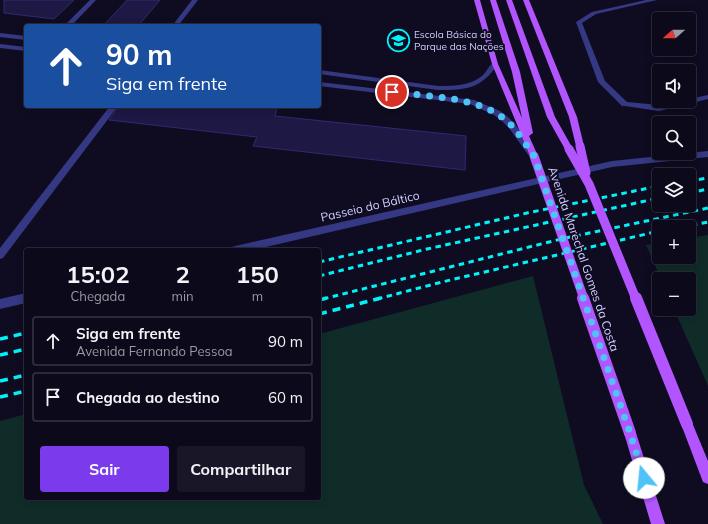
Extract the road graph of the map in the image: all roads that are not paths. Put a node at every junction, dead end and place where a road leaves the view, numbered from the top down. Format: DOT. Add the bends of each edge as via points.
graph roads {
  1 [pos="93,0"];
  2 [pos="195,0"];
  3 [pos="477,0"];
  4 [pos="494,0"];
  5 [pos="509,0"];
  6 [pos="526,0"];
  7 [pos="654,0"];
  8 [pos="69,24"];
  9 [pos="177,24"];
  10 [pos="0,35"];
  11 [pos="24,38"];
  12 [pos="0,46"];
  13 [pos="24,49"];
  14 [pos="495,64"];
  15 [pos="321,72"];
  16 [pos="321,84"];
  17 [pos="708,97"];
  18 [pos="112,108"];
  19 [pos="708,154"];
  20 [pos="534,156"];
  21 [pos="589,184"];
  22 [pos="244,248"];
  23 [pos="0,255"];
  24 [pos="24,298"];
  25 [pos="0,304"];
  26 [pos="708,477"];
  27 [pos="658,524"];
  1 -- 8 [label="street"];
  2 -- 9 [label="street"];
  3 -- 14 [label="main road"];
  4 -- 20 [label="main road, Avenida Marechal Gomes da Costa" via="516,72"];
  5 -- 21 [label="main road, Avenida Marechal Gomes da Costa, bridge" via="551,116"];
  6 -- 21 [label="main road, bridge" via="573,117"];
  7 -- 17 [label="street" via="594,13 579,22 602,82 624,104 659,108"];
  10 -- 11 [label="street"];
  12 -- 13 [label="street"];
  14 -- 15 [label="street" via="484,78 455,88"];
  14 -- 20 [label="main road"];
  16 -- 20 [label="street" via="455,100 483,106 497,113 512,126"];
  18 -- 23 [label="street"];
  19 -- 22 [label="street, Passeio do Báltico" via="612,164"];
  20 -- 27 [label="main road, Avenida Marechal Gomes da Costa, bridge" via="630,433"];
  21 -- 26 [label="main road, Avenida Marechal Gomes da Costa, bridge"];
  24 -- 25 [label="street"];
}
